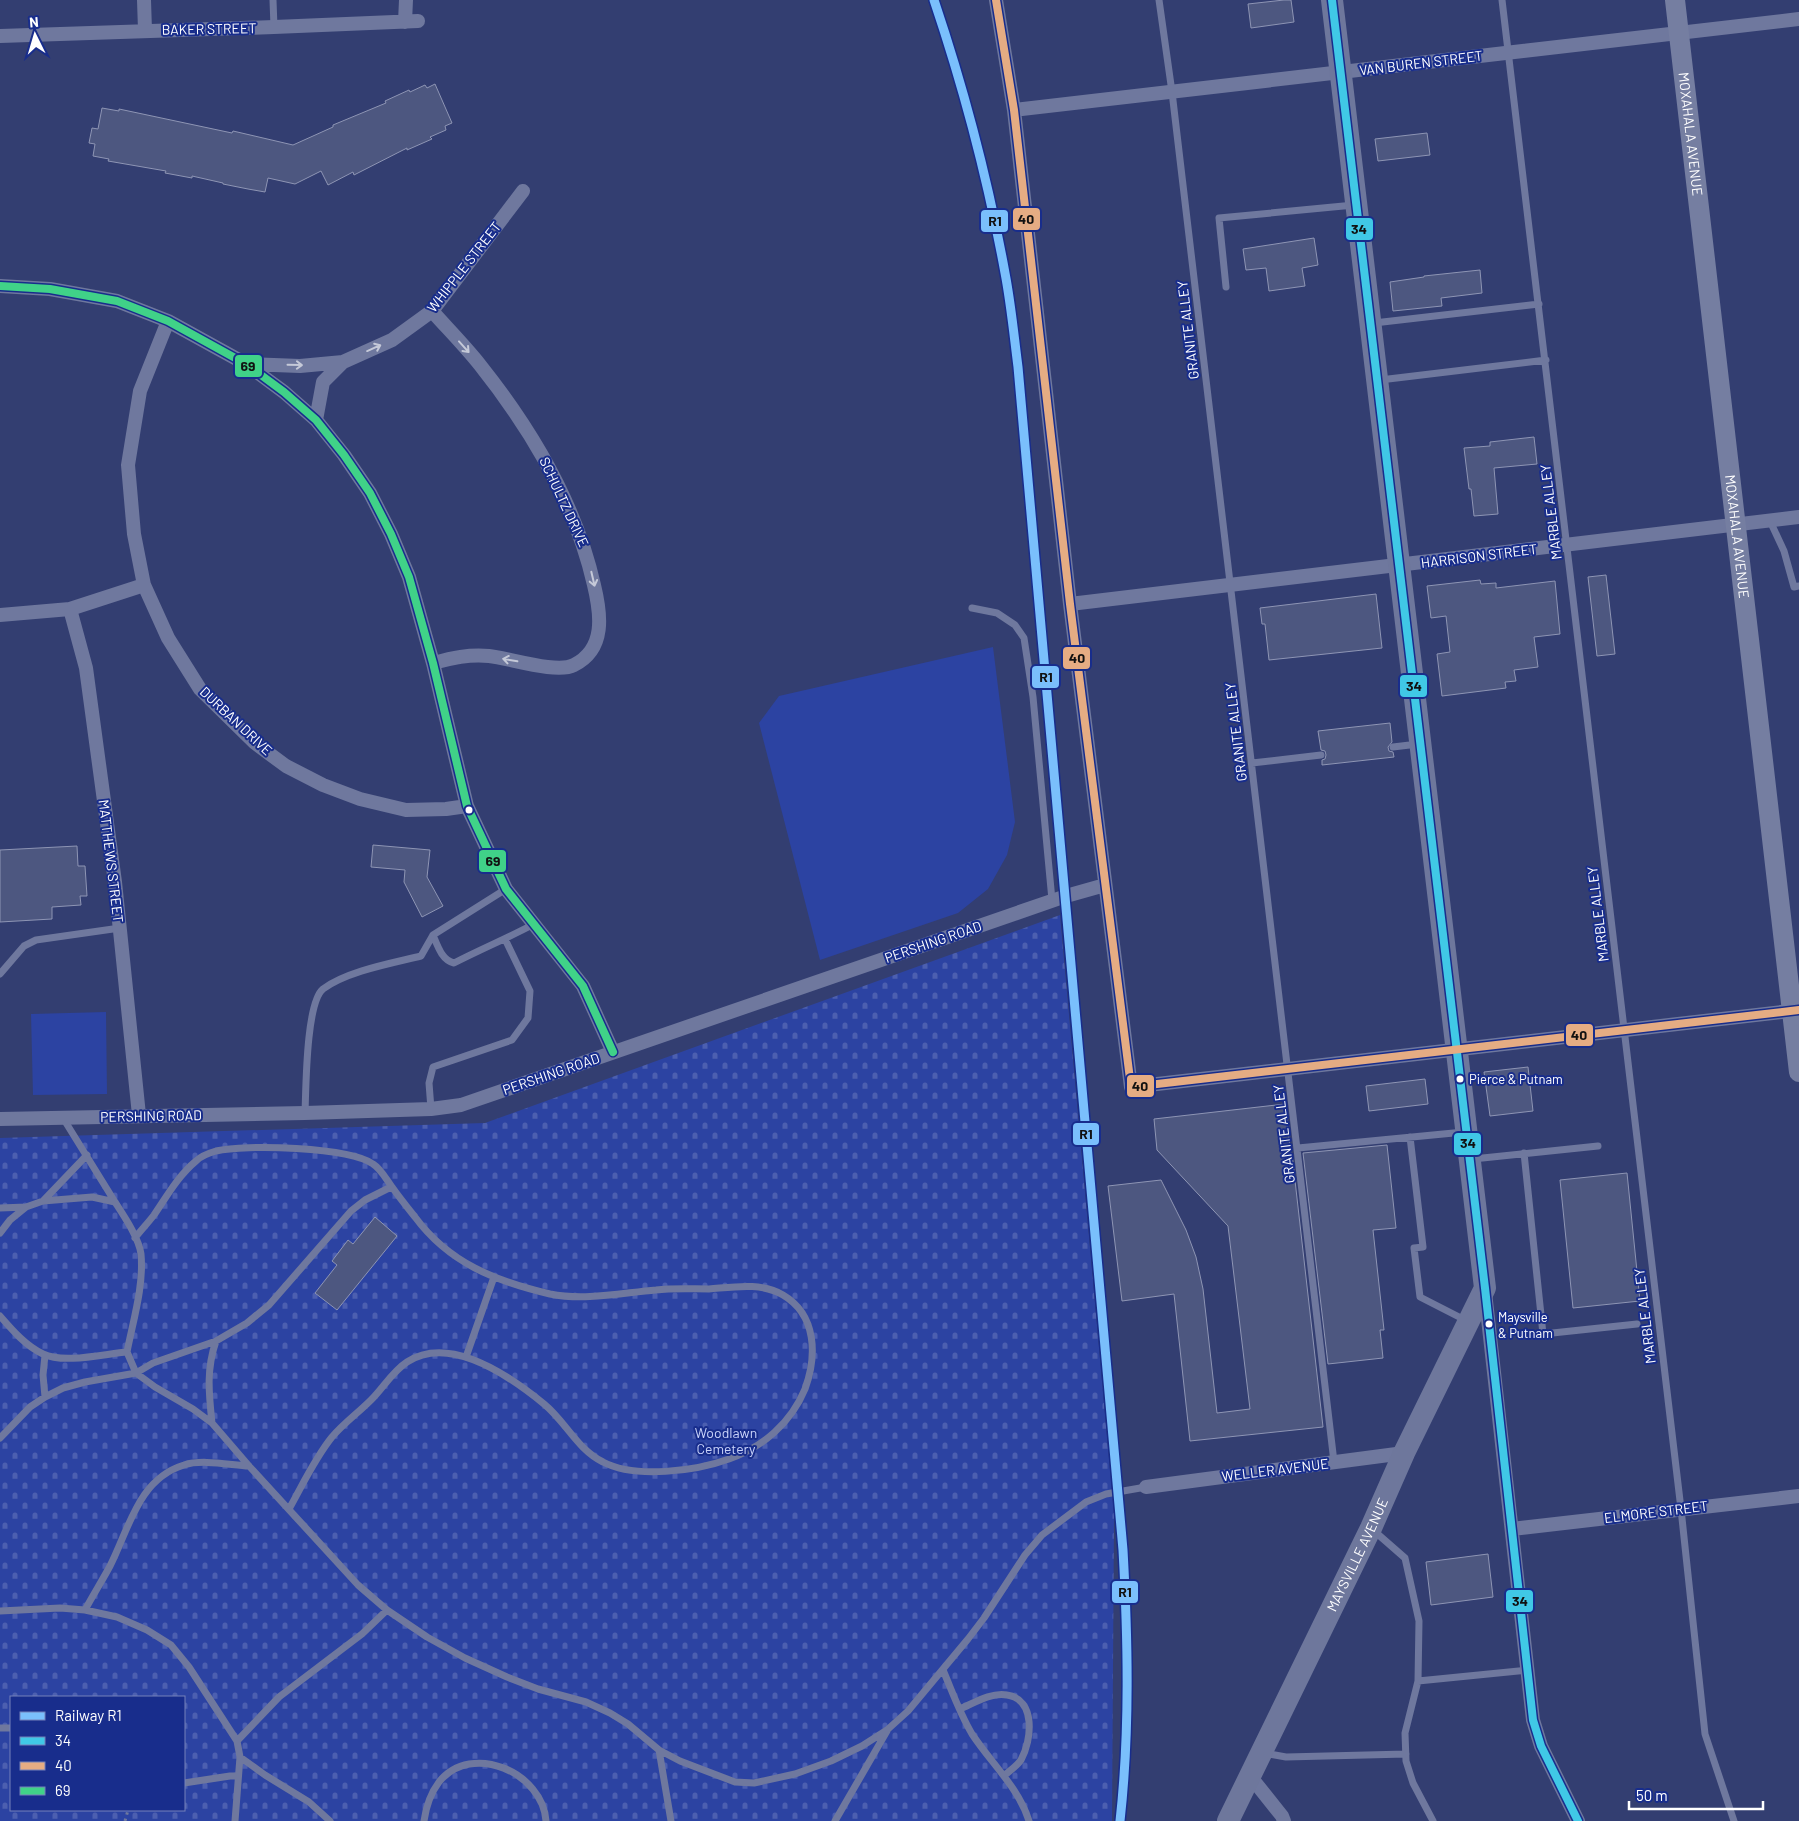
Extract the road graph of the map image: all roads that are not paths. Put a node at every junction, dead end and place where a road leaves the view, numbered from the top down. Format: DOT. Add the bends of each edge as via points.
graph roads {
  1 [pos="144,0"];
  2 [pos="273,0"];
  3 [pos="406,0"];
  4 [pos="996,0"];
  5 [pos="1159,0"];
  6 [pos="1332,0"];
  7 [pos="1502,0"];
  8 [pos="1674,0"];
  9 [pos="1799,18"];
  10 [pos="274,28"];
  11 [pos="145,30"];
  12 [pos="1678,33"];
  13 [pos="0,36"];
  14 [pos="1508,53"];
  15 [pos="1341,72"];
  16 [pos="1172,92"];
  17 [pos="1014,110"];
  18 [pos="523,191"];
  19 [pos="1356,204"];
  20 [pos="0,286"];
  21 [pos="1226,287"];
  22 [pos="1539,304"];
  23 [pos="432,311"];
  24 [pos="168,322"];
  25 [pos="1371,323"];
  26 [pos="1546,360"];
  27 [pos="343,362"];
  28 [pos="246,364"];
  29 [pos="1377,380"];
  30 [pos="316,420"];
  31 [pos="1799,517"];
  32 [pos="1770,520"];
  33 [pos="1735,525"];
  34 [pos="1567,545"];
  35 [pos="1399,566"];
  36 [pos="144,585"];
  37 [pos="1231,585"];
  38 [pos="1799,586"];
  39 [pos="1070,604"];
  40 [pos="972,608"];
  41 [pos="70,609"];
  42 [pos="0,615"];
  43 [pos="433,663"];
  44 [pos="1421,744"];
  45 [pos="1393,747"];
  46 [pos="1321,755"];
  47 [pos="1252,763"];
  48 [pos="467,806"];
  49 [pos="1105,885"];
  50 [pos="506,889"];
  51 [pos="1052,900"];
  52 [pos="534,924"];
  53 [pos="120,928"];
  54 [pos="433,935"];
  55 [pos="505,939"];
  56 [pos="0,974"];
  57 [pos="1796,1010"];
  58 [pos="1624,1030"];
  59 [pos="1457,1049"];
  60 [pos="613,1052"];
  61 [pos="1288,1068"];
  62 [pos="1799,1072"];
  63 [pos="431,1108"];
  64 [pos="305,1113"];
  65 [pos="139,1116"];
  66 [pos="63,1118"];
  67 [pos="0,1120"];
  68 [pos="1466,1132"];
  69 [pos="1410,1137"];
  70 [pos="1598,1146"];
  71 [pos="1298,1148"];
  72 [pos="1524,1154"];
  73 [pos="87,1155"];
  74 [pos="1470,1159"];
  75 [pos="392,1187"];
  76 [pos="43,1201"];
  77 [pos="115,1202"];
  78 [pos="26,1207"];
  79 [pos="0,1208"];
  80 [pos="0,1233"];
  81 [pos="135,1238"];
  82 [pos="494,1277"];
  83 [pos="1485,1288"];
  84 [pos="0,1316"];
  85 [pos="1468,1322"];
  86 [pos="1637,1324"];
  87 [pos="216,1342"];
  88 [pos="127,1352"];
  89 [pos="45,1355"];
  90 [pos="466,1357"];
  91 [pos="136,1373"];
  92 [pos="45,1397"];
  93 [pos="212,1423"];
  94 [pos="0,1438"];
  95 [pos="1404,1453"];
  96 [pos="1334,1462"];
  97 [pos="249,1466"];
  98 [pos="1146,1486"];
  99 [pos="1799,1496"];
  100 [pos="290,1508"];
  101 [pos="1681,1509"];
  102 [pos="1371,1528"];
  103 [pos="1512,1529"];
  104 [pos="85,1610"];
  105 [pos="386,1610"];
  106 [pos="0,1611"];
  107 [pos="943,1670"];
  108 [pos="1529,1670"];
  109 [pos="1418,1681"];
  110 [pos="960,1709"];
  111 [pos="887,1730"];
  112 [pos="237,1741"];
  113 [pos="659,1750"];
  114 [pos="1261,1752"];
  115 [pos="1406,1754"];
  116 [pos="240,1757"];
  117 [pos="238,1776"];
  118 [pos="1004,1776"];
  119 [pos="1250,1776"];
  120 [pos="185,1783"];
  121 [pos="235,1821"];
  122 [pos="330,1821"];
  123 [pos="424,1821"];
  124 [pos="546,1821"];
  125 [pos="671,1821"];
  126 [pos="835,1821"];
  127 [pos="1030,1821"];
  128 [pos="1228,1821"];
  129 [pos="1284,1821"];
  130 [pos="1433,1821"];
  131 [pos="1578,1821"];
  132 [pos="1734,1821"];
  1 -- 11 [label="street"];
  2 -- 10 [label="lane"];
  3 -- 10 [label="street, BAKER STREET" via="412,21"];
  4 -- 17 [label="street"];
  5 -- 16 [label="lane, GRANITE ALLEY"];
  6 -- 15 [label="main road"];
  7 -- 14 [label="lane, MARBLE ALLEY"];
  8 -- 12 [label="street, MOXAHALA AVENUE"];
  9 -- 12 [label="street, VAN BUREN STREET"];
  10 -- 11 [label="street, BAKER STREET"];
  11 -- 13 [label="street, BAKER STREET"];
  12 -- 14 [label="street, VAN BUREN STREET"];
  12 -- 33 [label="street, MOXAHALA AVENUE"];
  14 -- 15 [label="street, VAN BUREN STREET"];
  14 -- 22 [label="lane, MARBLE ALLEY"];
  15 -- 16 [label="street, VAN BUREN STREET"];
  15 -- 19 [label="main road"];
  16 -- 17 [label="street, VAN BUREN STREET"];
  16 -- 37 [label="lane, GRANITE ALLEY"];
  17 -- 39 [label="street"];
  18 -- 23 [label="street, WHIPPLE STREET"];
  19 -- 21 [label="lane" via="1219,218"];
  19 -- 25 [label="main road"];
  20 -- 24 [label="street" via="50,289 117,301"];
  22 -- 25 [label="lane"];
  22 -- 26 [label="lane, MARBLE ALLEY"];
  27 -- 23 [label="street, WHIPPLE STREET, one-way" via="392,340"];
  23 -- 43 [label="street, SCHULTZ DRIVE, one-way" via="480,364 539,449 588,556 600,619 595,646 573,666 559,668 488,656 461,655"];
  24 -- 28 [label="street"];
  24 -- 36 [label="street, DURBAN DRIVE" via="140,391 128,465 134,534"];
  25 -- 29 [label="main road"];
  26 -- 29 [label="lane"];
  26 -- 34 [label="lane, MARBLE ALLEY"];
  28 -- 27 [label="street, WHIPPLE STREET, one-way" via="300,366"];
  27 -- 30 [label="street, WHIPPLE STREET" via="323,382"];
  28 -- 30 [label="street"];
  29 -- 35 [label="main road"];
  30 -- 43 [label="street" via="370,494 391,534 408,576"];
  31 -- 32 [label="street, HARRISON STREET"];
  32 -- 33 [label="street, HARRISON STREET"];
  32 -- 38 [label="lane" via="1784,551 1794,587"];
  33 -- 34 [label="street, HARRISON STREET"];
  33 -- 57 [label="street, MOXAHALA AVENUE"];
  34 -- 35 [label="street, HARRISON STREET"];
  34 -- 58 [label="lane, MARBLE ALLEY"];
  35 -- 37 [label="street, HARRISON STREET"];
  35 -- 44 [label="main road"];
  36 -- 41 [label="street"];
  36 -- 48 [label="street, DURBAN DRIVE" via="168,638 200,689 255,743 286,766 360,800 406,810"];
  37 -- 39 [label="street, HARRISON STREET"];
  37 -- 47 [label="lane, GRANITE ALLEY"];
  39 -- 49 [label="street"];
  40 -- 51 [label="lane" via="997,613 1015,625 1024,638 1033,697"];
  41 -- 42 [label="street"];
  41 -- 53 [label="street, MATTHEWS STREET" via="86,668"];
  43 -- 48 [label="street"];
  44 -- 45 [label="lane"];
  44 -- 59 [label="main road"];
  46 -- 47 [label="lane"];
  47 -- 61 [label="lane, GRANITE ALLEY"];
  48 -- 50 [label="street"];
  49 -- 51 [label="street, PERSHING ROAD"];
  49 -- 61 [label="street" via="1131,1087"];
  50 -- 52 [label="street"];
  50 -- 54 [label="lane"];
  51 -- 60 [label="street, PERSHING ROAD"];
  52 -- 55 [label="lane"];
  52 -- 60 [label="street" via="582,986"];
  53 -- 56 [label="lane" via="36,940 24,946"];
  53 -- 65 [label="street, MATTHEWS STREET"];
  54 -- 55 [label="lane" via="441,953 454,963"];
  54 -- 64 [label="lane" via="422,956 383,965 322,990 314,1006 310,1034"];
  55 -- 63 [label="lane" via="530,991 528,1018 512,1040 433,1067 429,1083"];
  57 -- 58 [label="street"];
  57 -- 62 [label="street, MOXAHALA AVENUE"];
  58 -- 59 [label="street"];
  58 -- 101 [label="lane, MARBLE ALLEY"];
  59 -- 61 [label="street"];
  59 -- 68 [label="main road"];
  60 -- 63 [label="street, PERSHING ROAD" via="461,1105"];
  61 -- 71 [label="lane, GRANITE ALLEY"];
  63 -- 64 [label="street, PERSHING ROAD"];
  64 -- 65 [label="street, PERSHING ROAD"];
  65 -- 66 [label="street, PERSHING ROAD"];
  66 -- 67 [label="street, PERSHING ROAD"];
  66 -- 73 [label="lane"];
  68 -- 69 [label="lane"];
  68 -- 74 [label="main road"];
  69 -- 71 [label="lane"];
  69 -- 85 [label="lane" via="1423,1247 1414,1248 1420,1296"];
  70 -- 72 [label="lane"];
  71 -- 96 [label="lane, GRANITE ALLEY"];
  72 -- 74 [label="lane"];
  72 -- 86 [label="lane" via="1543,1334"];
  73 -- 76 [label="lane"];
  73 -- 77 [label="lane"];
  74 -- 83 [label="main road"];
  75 -- 81 [label="lane" via="374,1164 340,1153 255,1148 212,1152 197,1160 177,1181"];
  75 -- 82 [label="lane" via="438,1244 473,1268"];
  75 -- 87 [label="lane" via="350,1211 269,1304 247,1323"];
  76 -- 77 [label="lane" via="92,1197"];
  76 -- 78 [label="lane"];
  77 -- 81 [label="lane"];
  78 -- 79 [label="lane"];
  78 -- 80 [label="lane"];
  81 -- 88 [label="lane" via="141,1253 141,1273"];
  82 -- 90 [label="lane"];
  82 -- 90 [label="lane" via="554,1294 578,1297 661,1289 766,1288 780,1293 801,1308 813,1346 809,1376 786,1421 760,1446 716,1463 639,1471 612,1466 590,1454 544,1404 500,1374"];
  83 -- 85 [label="main road, MAYSVILLE AVENUE"];
  83 -- 103 [label="street"];
  84 -- 89 [label="lane" via="26,1344"];
  85 -- 95 [label="main road, MAYSVILLE AVENUE"];
  87 -- 91 [label="lane" via="153,1363"];
  87 -- 93 [label="lane" via="209,1376"];
  88 -- 89 [label="lane" via="74,1358"];
  88 -- 91 [label="lane"];
  89 -- 92 [label="lane"];
  90 -- 100 [label="lane" via="448,1354 422,1356 398,1370 332,1438"];
  91 -- 92 [label="lane" via="85,1382"];
  91 -- 93 [label="lane"];
  92 -- 94 [label="lane" via="30,1407"];
  93 -- 97 [label="lane"];
  95 -- 96 [label="street, WELLER AVENUE"];
  95 -- 102 [label="main road, MAYSVILLE AVENUE"];
  96 -- 98 [label="street, WELLER AVENUE"];
  97 -- 100 [label="lane"];
  97 -- 104 [label="lane" via="185,1464 167,1471 153,1482 139,1502 110,1567"];
  98 -- 107 [label="lane" via="1106,1494 1086,1502 1042,1535"];
  99 -- 101 [label="street, ELMORE STREET"];
  100 -- 105 [label="lane" via="358,1585"];
  101 -- 103 [label="street, ELMORE STREET"];
  101 -- 132 [label="lane, MARBLE ALLEY" via="1705,1734"];
  102 -- 109 [label="lane" via="1404,1558 1418,1621"];
  102 -- 114 [label="main road, MAYSVILLE AVENUE"];
  103 -- 108 [label="street"];
  104 -- 106 [label="lane"];
  104 -- 112 [label="lane" via="117,1617 171,1645 189,1666"];
  105 -- 112 [label="lane" via="362,1634 279,1697"];
  105 -- 113 [label="lane" via="465,1658 538,1689 610,1712"];
  107 -- 110 [label="lane"];
  107 -- 111 [label="lane"];
  108 -- 109 [label="lane"];
  108 -- 131 [label="street" via="1533,1720 1541,1746"];
  109 -- 115 [label="lane" via="1405,1733"];
  110 -- 118 [label="lane" via="971,1732"];
  110 -- 118 [label="lane" via="985,1698 1006,1694 1020,1699 1027,1709 1025,1749 1020,1761"];
  111 -- 113 [label="lane" via="831,1760 795,1774 754,1783 735,1782 710,1774"];
  111 -- 126 [label="lane"];
  112 -- 116 [label="lane"];
  113 -- 125 [label="lane"];
  114 -- 115 [label="lane" via="1286,1757"];
  114 -- 119 [label="main road, MAYSVILLE AVENUE"];
  115 -- 130 [label="lane" via="1413,1783"];
  116 -- 117 [label="lane"];
  116 -- 122 [label="lane" via="309,1802"];
  117 -- 120 [label="lane"];
  117 -- 121 [label="lane"];
  118 -- 127 [label="lane"];
  119 -- 128 [label="main road, MAYSVILLE AVENUE"];
  119 -- 129 [label="street"];
  123 -- 124 [label="lane" via="431,1795 440,1781 467,1765 483,1764 512,1771 524,1778 542,1802"];
}
